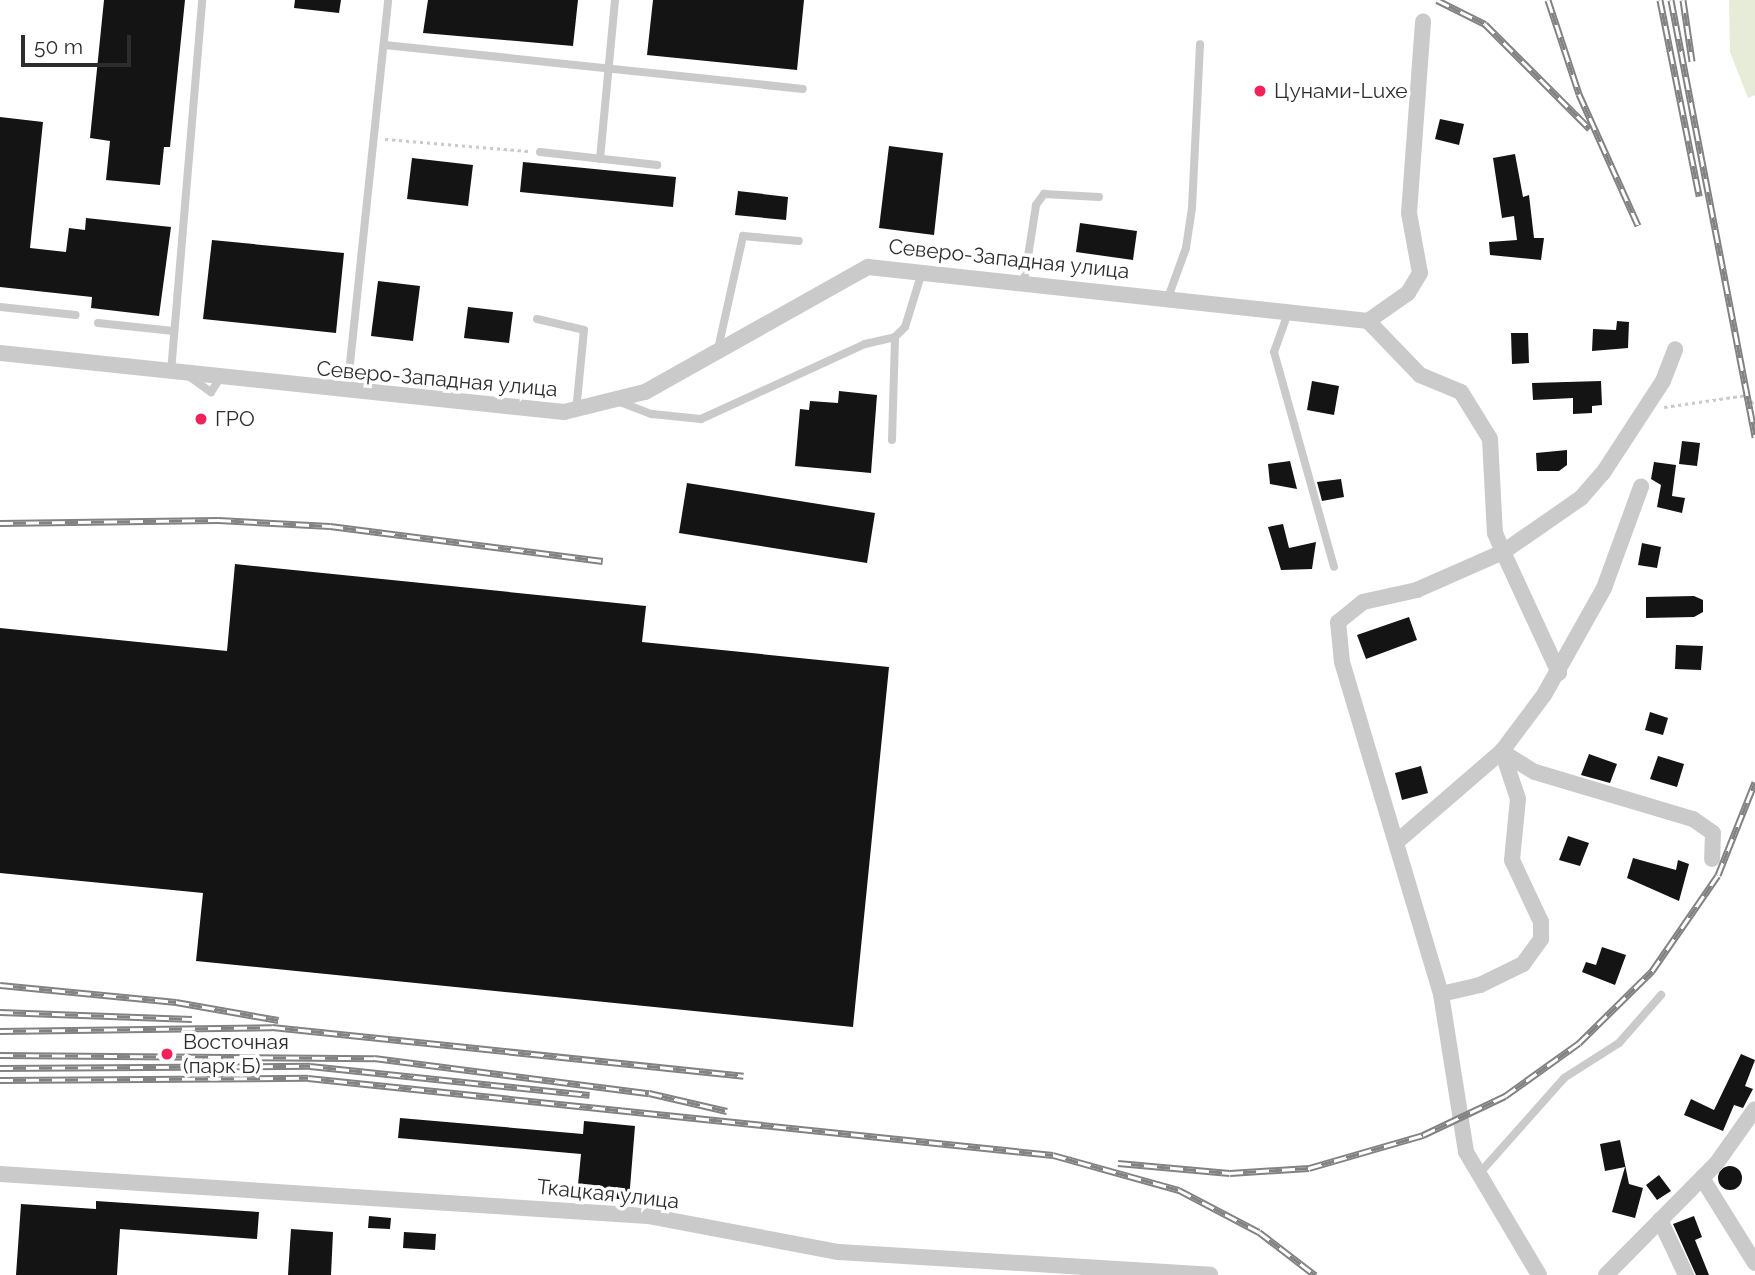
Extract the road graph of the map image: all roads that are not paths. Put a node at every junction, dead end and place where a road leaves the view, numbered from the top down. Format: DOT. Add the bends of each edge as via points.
graph roads {
  1 [pos="202,0"];
  2 [pos="388,0"];
  3 [pos="615,0"];
  4 [pos="1423,22"];
  5 [pos="1200,44"];
  6 [pos="385,45"];
  7 [pos="608,69"];
  8 [pos="803,89"];
  9 [pos="540,152"];
  10 [pos="600,159"];
  11 [pos="657,165"];
  12 [pos="1099,197"];
  13 [pos="799,241"];
  14 [pos="922,272"];
  15 [pos="1024,282"];
  16 [pos="1169,295"];
  17 [pos="0,307"];
  18 [pos="1289,313"];
  19 [pos="76,315"];
  20 [pos="537,319"];
  21 [pos="1368,321"];
  22 [pos="98,323"];
  23 [pos="174,331"];
  24 [pos="895,338"];
  25 [pos="1675,349"];
  26 [pos="718,351"];
  27 [pos="0,353"];
  28 [pos="178,373"];
  29 [pos="347,392"];
  30 [pos="620,402"];
  31 [pos="576,411"];
  32 [pos="892,440"];
  33 [pos="1642,487"];
  34 [pos="1503,552"];
  35 [pos="1334,566"];
  36 [pos="1559,673"];
  37 [pos="1502,751"];
  38 [pos="1399,841"];
  39 [pos="1712,859"];
  40 [pos="1441,993"];
  41 [pos="1661,995"];
  42 [pos="1755,1109"];
  43 [pos="0,1174"];
  44 [pos="1478,1175"];
  45 [pos="1702,1178"];
  46 [pos="1660,1220"];
  47 [pos="1755,1263"];
  48 [pos="1210,1275"];
  49 [pos="1539,1275"];
  50 [pos="1606,1275"];
  51 [pos="1686,1275"];
  1 -- 23 [label="lane"];
  2 -- 6 [label="lane"];
  3 -- 7 [label="lane"];
  4 -- 21 [label="street" via="1409,213 1420,273 1408,293"];
  5 -- 16 [label="lane" via="1192,208 1186,248"];
  6 -- 7 [label="lane"];
  6 -- 29 [label="lane"];
  7 -- 8 [label="lane"];
  7 -- 10 [label="lane"];
  9 -- 10 [label="lane"];
  10 -- 11 [label="lane"];
  12 -- 15 [label="lane" via="1044,194 1036,205"];
  13 -- 26 [label="lane" via="743,236"];
  14 -- 15 [label="street, Северо-Западная улица"];
  14 -- 24 [label="lane" via="905,327"];
  14 -- 26 [label="street, Северо-Западная улица" via="868,267"];
  15 -- 16 [label="street, Северо-Западная улица"];
  16 -- 18 [label="street, Северо-Западная улица"];
  17 -- 19 [label="lane"];
  18 -- 21 [label="street, Северо-Западная улица"];
  18 -- 35 [label="lane" via="1274,352"];
  20 -- 31 [label="lane" via="584,330"];
  21 -- 34 [label="street" via="1420,375 1461,392 1477,409 1490,439 1495,533"];
  22 -- 23 [label="lane"];
  23 -- 28 [label="lane"];
  24 -- 30 [label="lane" via="865,344 701,419 652,414"];
  24 -- 32 [label="lane"];
  25 -- 34 [label="street" via="1644,410 1581,498"];
  26 -- 30 [label="street, Северо-Западная улица"];
  27 -- 28 [label="street, Северо-Западная улица"];
  28 -- 29 [label="street, Северо-Западная улица"];
  29 -- 31 [label="street, Северо-Западная улица"];
  30 -- 31 [label="street, Северо-Западная улица"];
  33 -- 36 [label="street" via="1604,588"];
  34 -- 36 [label="street"];
  34 -- 38 [label="street" via="1417,590 1363,602 1338,622 1342,662"];
  36 -- 37 [label="street"];
  37 -- 38 [label="street"];
  37 -- 39 [label="street" via="1535,772 1693,819 1713,833"];
  37 -- 40 [label="street" via="1518,799 1512,860 1541,922 1541,939 1523,964 1480,985"];
  38 -- 40 [label="street"];
  40 -- 44 [label="street" via="1466,1152"];
  41 -- 44 [label="lane" via="1619,1043 1564,1078"];
  42 -- 45 [label="street"];
  43 -- 48 [label="street, Ткацкая улица" via="648,1216 839,1252"];
  44 -- 49 [label="street"];
  45 -- 46 [label="street"];
  45 -- 47 [label="street"];
  46 -- 50 [label="street"];
  46 -- 51 [label="street"];
}
